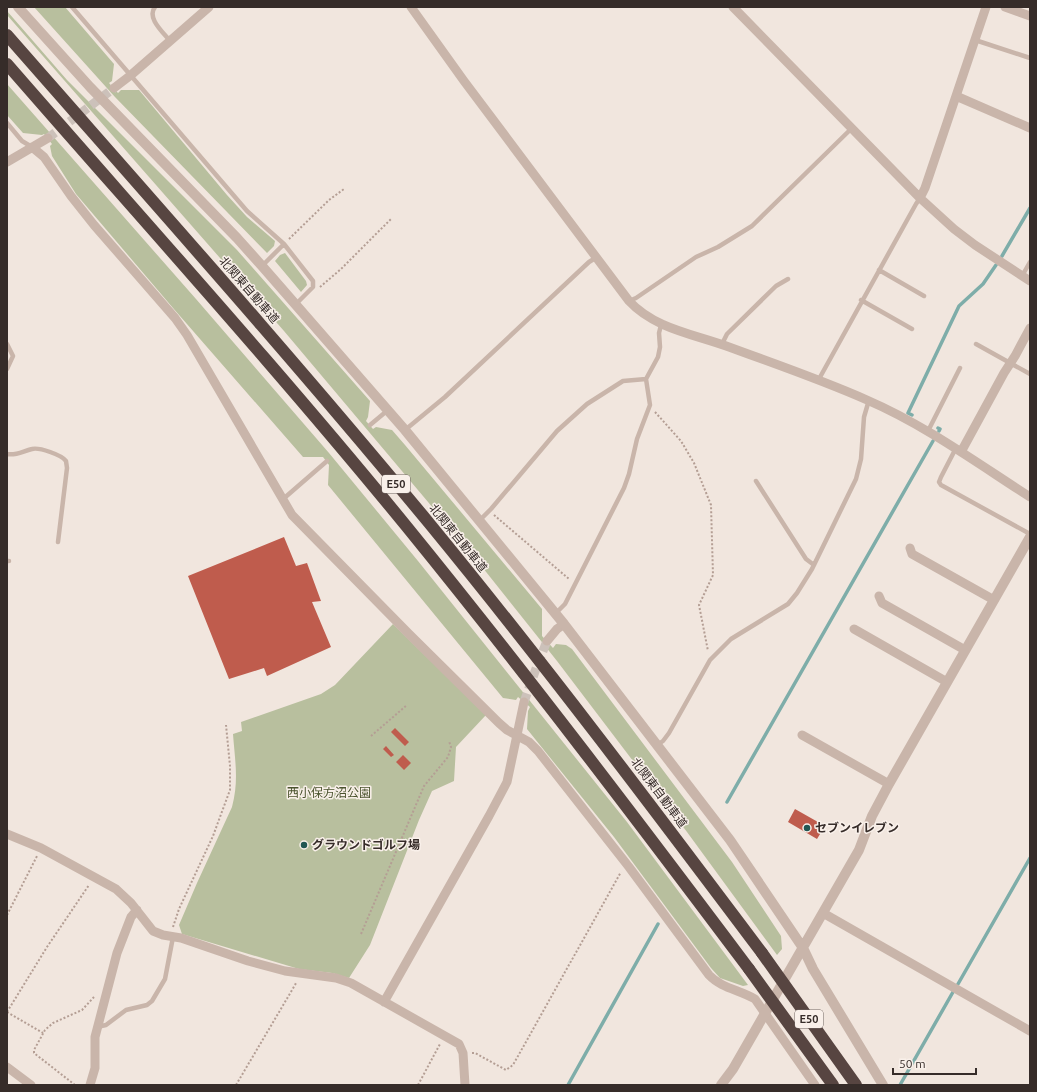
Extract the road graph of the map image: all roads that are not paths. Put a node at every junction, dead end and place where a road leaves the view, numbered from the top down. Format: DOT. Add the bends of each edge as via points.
graph roads {
  1 [pos="18,7"];
  2 [pos="72,7"];
  3 [pos="155,7"];
  4 [pos="209,7"];
  5 [pos="411,7"];
  6 [pos="733,7"];
  7 [pos="986,7"];
  8 [pos="1005,7"];
  9 [pos="1030,16"];
  10 [pos="7,35"];
  11 [pos="975,40"];
  12 [pos="170,41"];
  13 [pos="1030,58"];
  14 [pos="7,64"];
  15 [pos="132,75"];
  16 [pos="114,88"];
  17 [pos="956,96"];
  18 [pos="7,123"];
  19 [pos="852,128"];
  20 [pos="1030,128"];
  21 [pos="48,138"];
  22 [pos="32,147"];
  23 [pos="7,162"];
  24 [pos="920,198"];
  25 [pos="284,244"];
  26 [pos="597,257"];
  27 [pos="1030,262"];
  28 [pos="262,266"];
  29 [pos="879,270"];
  30 [pos="788,279"];
  31 [pos="1026,279"];
  32 [pos="924,296"];
  33 [pos="861,300"];
  34 [pos="629,301"];
  35 [pos="296,304"];
  36 [pos="661,325"];
  37 [pos="1030,328"];
  38 [pos="912,329"];
  39 [pos="7,344"];
  40 [pos="722,344"];
  41 [pos="976,344"];
  42 [pos="1011,363"];
  43 [pos="960,368"];
  44 [pos="7,369"];
  45 [pos="1030,374"];
  46 [pos="646,379"];
  47 [pos="819,379"];
  48 [pos="869,400"];
  49 [pos="388,410"];
  50 [pos="370,425"];
  51 [pos="405,430"];
  52 [pos="928,431"];
  53 [pos="959,450"];
  54 [pos="7,454"];
  55 [pos="327,461"];
  56 [pos="756,480"];
  57 [pos="1030,497"];
  58 [pos="282,500"];
  59 [pos="480,520"];
  60 [pos="1030,536"];
  61 [pos="58,542"];
  62 [pos="910,548"];
  63 [pos="814,565"];
  64 [pos="879,596"];
  65 [pos="994,600"];
  66 [pos="555,614"];
  67 [pos="564,624"];
  68 [pos="854,629"];
  69 [pos="547,641"];
  70 [pos="965,650"];
  71 [pos="947,682"];
  72 [pos="524,702"];
  73 [pos="802,734"];
  74 [pos="518,735"];
  75 [pos="657,745"];
  76 [pos="889,784"];
  77 [pos="7,834"];
  78 [pos="137,910"];
  79 [pos="823,913"];
  80 [pos="173,936"];
  81 [pos="803,948"];
  82 [pos="384,1002"];
  83 [pos="765,1012"];
  84 [pos="98,1027"];
  85 [pos="1030,1031"];
  86 [pos="7,1067"];
  87 [pos="31,1085"];
  88 [pos="90,1085"];
  89 [pos="465,1085"];
  90 [pos="721,1085"];
  91 [pos="816,1085"];
  92 [pos="833,1085"];
  93 [pos="856,1085"];
  94 [pos="883,1085"];
  1 -- 28 [label="street" via="90,87"];
  2 -- 15 [label="lane"];
  3 -- 12 [label="lane" via="152,15"];
  4 -- 12 [label="street"];
  5 -- 26 [label="street"];
  6 -- 19 [label="street"];
  7 -- 11 [label="street"];
  8 -- 9 [label="street"];
  10 -- 93 [label="highway, 北関東自動車道 / E50, bridge" via="256,318 532,651 762,953"];
  11 -- 13 [label="lane"];
  11 -- 17 [label="street"];
  12 -- 15 [label="street"];
  14 -- 92 [label="highway, E50, bridge" via="224,310 406,525 583,748"];
  15 -- 16 [label="street"];
  15 -- 25 [label="lane" via="247,211"];
  17 -- 20 [label="street"];
  17 -- 24 [label="street"];
  18 -- 22 [label="lane" via="22,141"];
  19 -- 24 [label="street"];
  19 -- 34 [label="lane" via="752,226 696,257"];
  21 -- 22 [label="street"];
  22 -- 23 [label="street"];
  22 -- 58 [label="street" via="44,157 71,196 175,318"];
  24 -- 29 [label="lane"];
  24 -- 31 [label="street" via="954,229"];
  25 -- 28 [label="lane"];
  25 -- 35 [label="lane" via="313,281 313,287"];
  26 -- 34 [label="street"];
  26 -- 51 [label="lane" via="445,397"];
  27 -- 31 [label="lane"];
  28 -- 35 [label="street"];
  29 -- 32 [label="lane"];
  29 -- 33 [label="lane"];
  30 -- 40 [label="lane" via="776,286 727,334"];
  33 -- 38 [label="lane"];
  33 -- 47 [label="lane"];
  34 -- 36 [label="street"];
  35 -- 49 [label="street"];
  36 -- 40 [label="street"];
  36 -- 46 [label="lane" via="658,357"];
  37 -- 42 [label="street"];
  39 -- 44 [label="lane" via="12,356"];
  40 -- 47 [label="street"];
  41 -- 42 [label="lane"];
  42 -- 45 [label="lane"];
  42 -- 53 [label="street"];
  43 -- 52 [label="lane"];
  46 -- 59 [label="lane" via="623,381 587,404 557,431"];
  46 -- 66 [label="lane" via="650,405 637,439 624,488 576,584 565,604"];
  47 -- 48 [label="street"];
  48 -- 52 [label="street"];
  48 -- 63 [label="lane" via="864,417 861,459 856,479"];
  49 -- 50 [label="lane"];
  49 -- 51 [label="street"];
  51 -- 59 [label="street"];
  52 -- 53 [label="street"];
  53 -- 57 [label="street"];
  53 -- 60 [label="lane" via="941,477 940,484"];
  54 -- 61 [label="lane" via="37,448 60,456 66,461"];
  55 -- 58 [label="lane"];
  56 -- 63 [label="lane" via="806,559"];
  58 -- 74 [label="street" via="300,524 409,634 499,723"];
  59 -- 66 [label="street"];
  60 -- 65 [label="street"];
  62 -- 65 [label="street" via="912,554"];
  63 -- 75 [label="lane" via="788,604 731,640 710,660 669,733"];
  64 -- 70 [label="street" via="882,603"];
  65 -- 70 [label="street"];
  66 -- 67 [label="street"];
  67 -- 69 [label="street"];
  67 -- 75 [label="street"];
  68 -- 71 [label="street"];
  70 -- 71 [label="street"];
  71 -- 76 [label="street"];
  72 -- 74 [label="street"];
  73 -- 76 [label="street"];
  74 -- 82 [label="street" via="507,782"];
  74 -- 83 [label="street" via="538,751 713,980 755,999"];
  75 -- 81 [label="street" via="730,840"];
  76 -- 79 [label="street" via="872,816 859,850"];
  77 -- 78 [label="street" via="41,848 95,877 120,892"];
  78 -- 80 [label="street" via="153,931"];
  78 -- 84 [label="street" via="127,924 117,953"];
  79 -- 81 [label="street"];
  79 -- 85 [label="street"];
  80 -- 82 [label="street" via="297,974 342,980"];
  80 -- 84 [label="lane" via="165,979 152,1001 147,1005 126,1010 106,1025"];
  81 -- 83 [label="street"];
  81 -- 94 [label="street"];
  82 -- 89 [label="street" via="460,1044"];
  83 -- 90 [label="street" via="733,1069"];
  83 -- 91 [label="street"];
  84 -- 88 [label="street" via="95,1037 95,1068"];
  86 -- 87 [label="street"];
}
